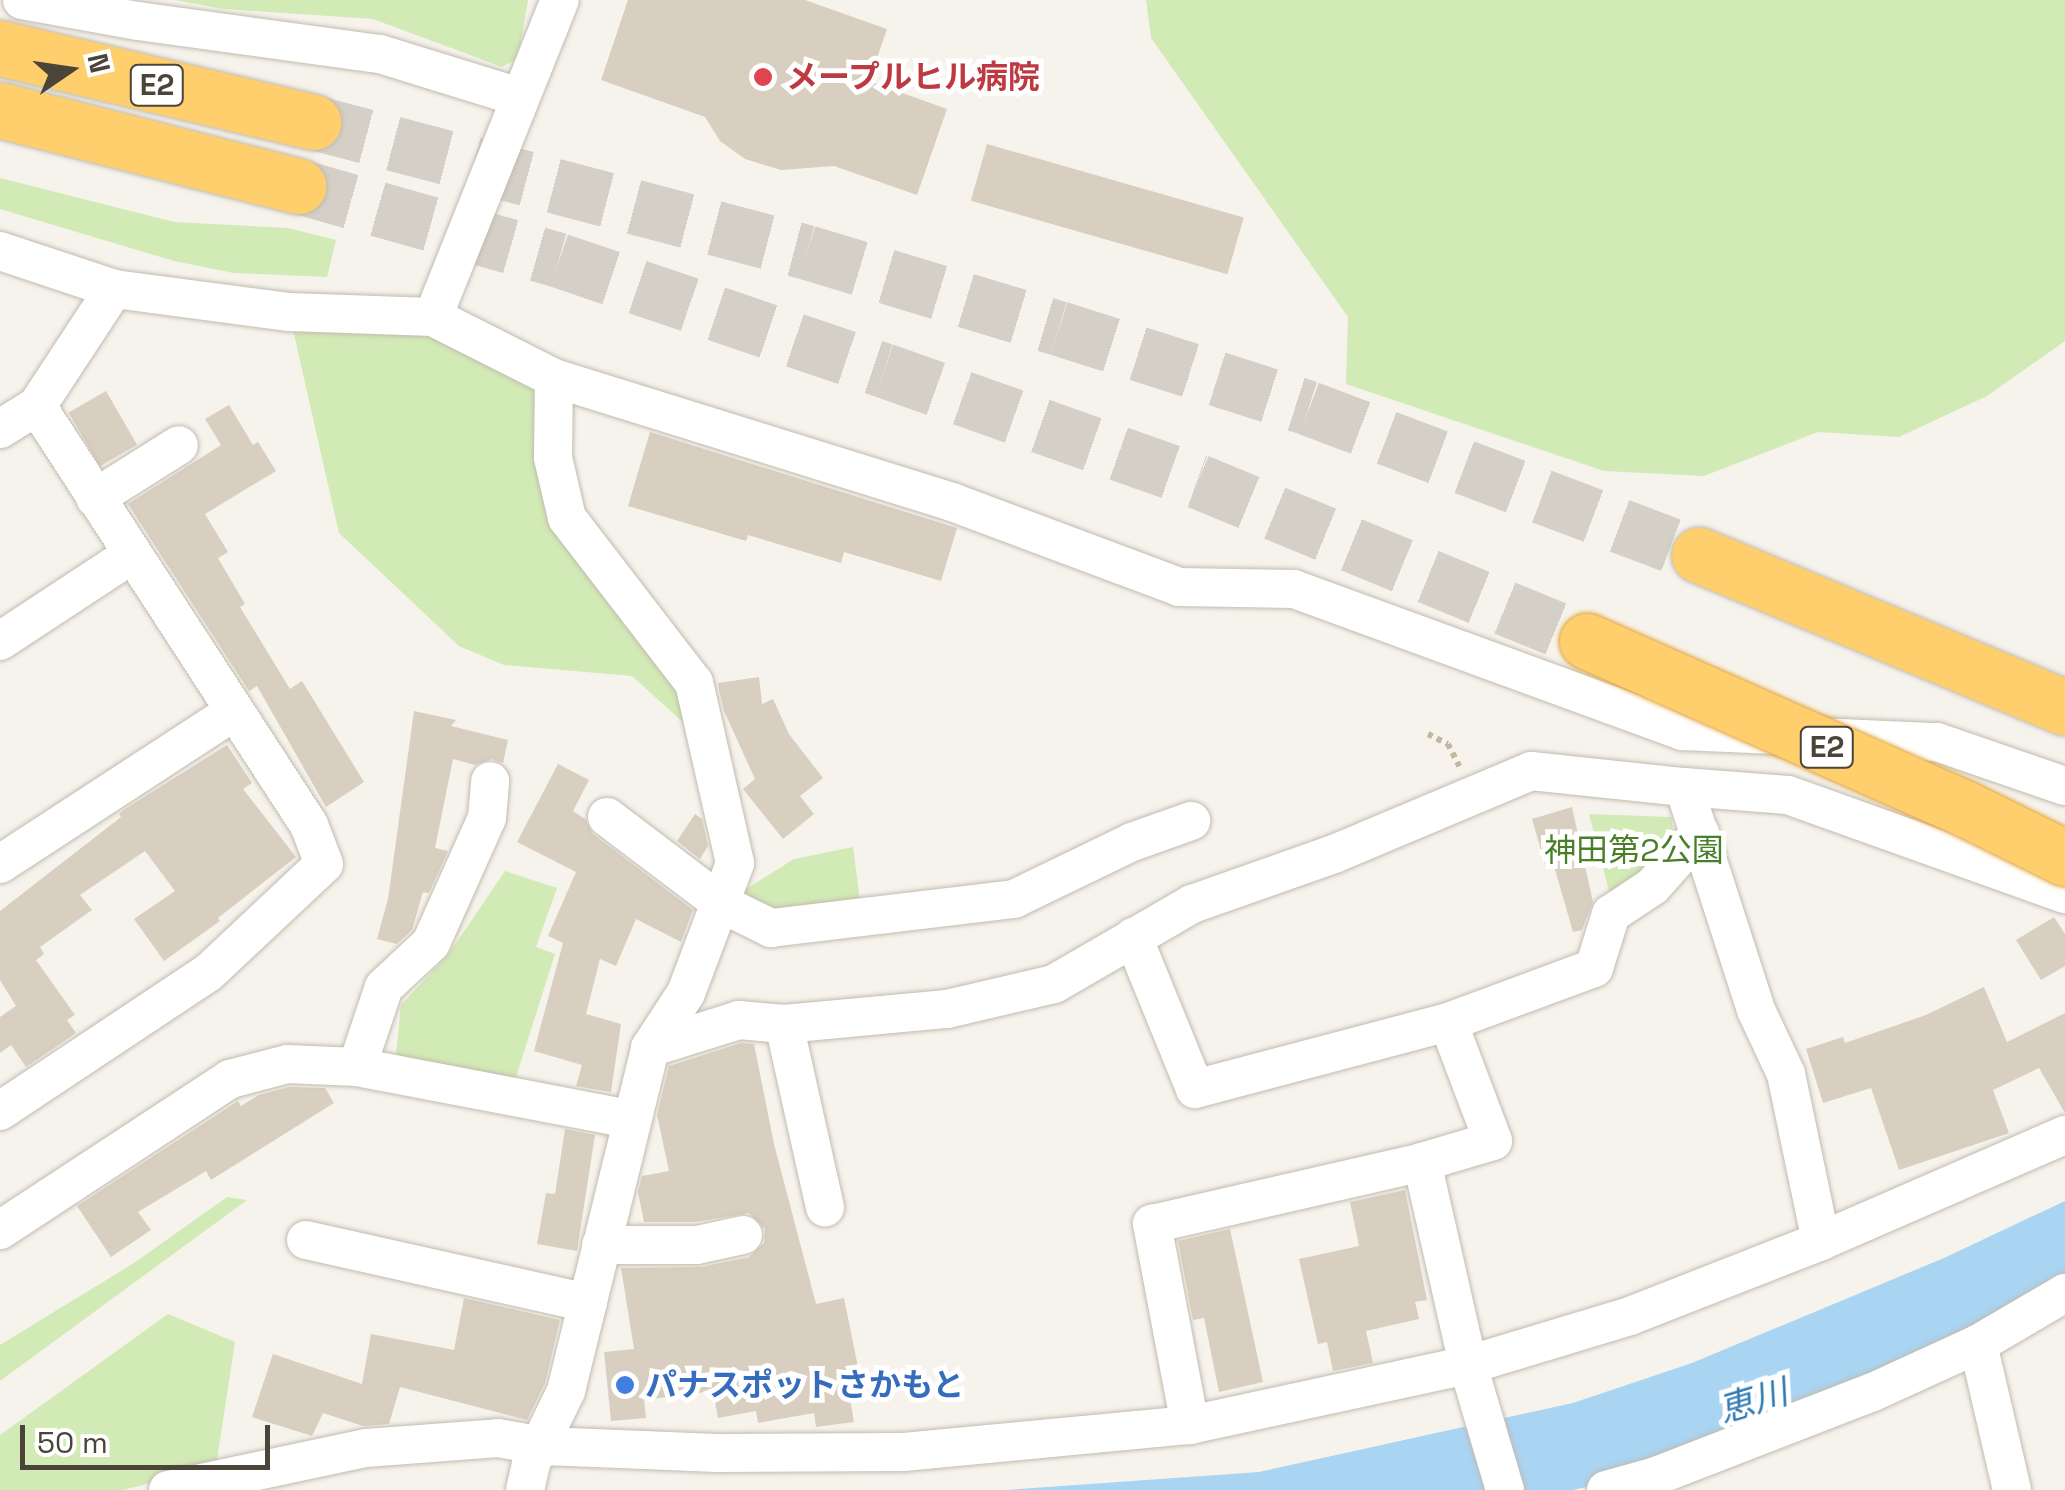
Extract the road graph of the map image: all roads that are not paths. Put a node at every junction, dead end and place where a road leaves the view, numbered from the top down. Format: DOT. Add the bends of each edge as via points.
graph roads {
  1 [pos="22,0"];
  2 [pos="560,0"];
  3 [pos="0,48"];
  4 [pos="520,98"];
  5 [pos="0,110"];
  6 [pos="313,122"];
  7 [pos="298,186"];
  8 [pos="0,251"];
  9 [pos="114,289"];
  10 [pos="433,317"];
  11 [pos="554,378"];
  12 [pos="38,406"];
  13 [pos="0,429"];
  14 [pos="178,445"];
  15 [pos="95,498"];
  16 [pos="131,555"];
  17 [pos="1698,556"];
  18 [pos="0,641"];
  19 [pos="1587,641"];
  20 [pos="2065,707"];
  21 [pos="234,712"];
  22 [pos="490,781"];
  23 [pos="2057,782"];
  24 [pos="1684,787"];
  25 [pos="607,818"];
  26 [pos="1191,821"];
  27 [pos="1700,833"];
  28 [pos="2065,858"];
  29 [pos="0,864"];
  30 [pos="2065,894"];
  31 [pos="722,904"];
  32 [pos="1133,936"];
  33 [pos="1448,1022"];
  34 [pos="784,1024"];
  35 [pos="650,1048"];
  36 [pos="357,1067"];
  37 [pos="0,1111"];
  38 [pos="630,1120"];
  39 [pos="2065,1136"];
  40 [pos="1422,1162"];
  41 [pos="825,1208"];
  42 [pos="0,1230"];
  43 [pos="744,1235"];
  44 [pos="306,1240"];
  45 [pos="1821,1241"];
  46 [pos="601,1246"];
  47 [pos="2065,1293"];
  48 [pos="588,1303"];
  49 [pos="1978,1344"];
  50 [pos="1474,1383"];
  51 [pos="1190,1425"];
  52 [pos="533,1466"];
  53 [pos="168,1490"];
  54 [pos="1505,1490"];
  55 [pos="1606,1490"];
  56 [pos="2012,1490"];
  1 -- 4 [label="street" via="380,54"];
  2 -- 4 [label="street"];
  3 -- 6 [label="highway, E2"];
  4 -- 10 [label="street"];
  5 -- 7 [label="highway, E2"];
  8 -- 9 [label="street"];
  9 -- 10 [label="street" via="289,312"];
  9 -- 12 [label="street"];
  10 -- 11 [label="street"];
  11 -- 23 [label="street" via="952,502 1179,587 1294,589 1682,731 1936,742"];
  11 -- 31 [label="street" via="552,458 566,518 694,683 735,863"];
  12 -- 13 [label="street"];
  12 -- 15 [label="street"];
  14 -- 15 [label="street"];
  15 -- 16 [label="street"];
  16 -- 18 [label="street"];
  16 -- 21 [label="street"];
  17 -- 20 [label="highway"];
  19 -- 28 [label="highway, E2, bridge"];
  21 -- 29 [label="street"];
  21 -- 37 [label="street" via="310,825 324,864 208,973"];
  22 -- 36 [label="street" via="487,818 431,943 384,987"];
  24 -- 27 [label="street"];
  24 -- 30 [label="street" via="1788,795"];
  24 -- 32 [label="street" via="1530,771 1334,854 1192,904"];
  25 -- 31 [label="street"];
  26 -- 31 [label="street" via="1014,899 771,928"];
  27 -- 33 [label="street" via="1653,886 1611,914 1594,968"];
  27 -- 45 [label="street" via="1756,1010 1786,1074"];
  31 -- 35 [label="street" via="686,993"];
  32 -- 33 [label="street" via="1195,1090"];
  32 -- 34 [label="street" via="1054,984 946,1010"];
  33 -- 40 [label="street" via="1493,1140"];
  34 -- 35 [label="street" via="739,1020"];
  34 -- 41 [label="street"];
  35 -- 38 [label="street"];
  36 -- 38 [label="street"];
  36 -- 42 [label="street" via="287,1064 230,1079"];
  38 -- 46 [label="street"];
  39 -- 45 [label="street"];
  40 -- 50 [label="street"];
  40 -- 51 [label="street" via="1152,1224"];
  43 -- 46 [label="street" via="697,1246"];
  44 -- 48 [label="street"];
  45 -- 50 [label="street"];
  46 -- 48 [label="street"];
  47 -- 49 [label="street"];
  48 -- 52 [label="street" via="566,1391"];
  49 -- 55 [label="street" via="1837,1406"];
  49 -- 56 [label="street"];
  50 -- 51 [label="street"];
  50 -- 54 [label="street"];
  51 -- 52 [label="street" via="904,1452 717,1453"];
  52 -- 53 [label="street" via="498,1438 366,1448"];
}
